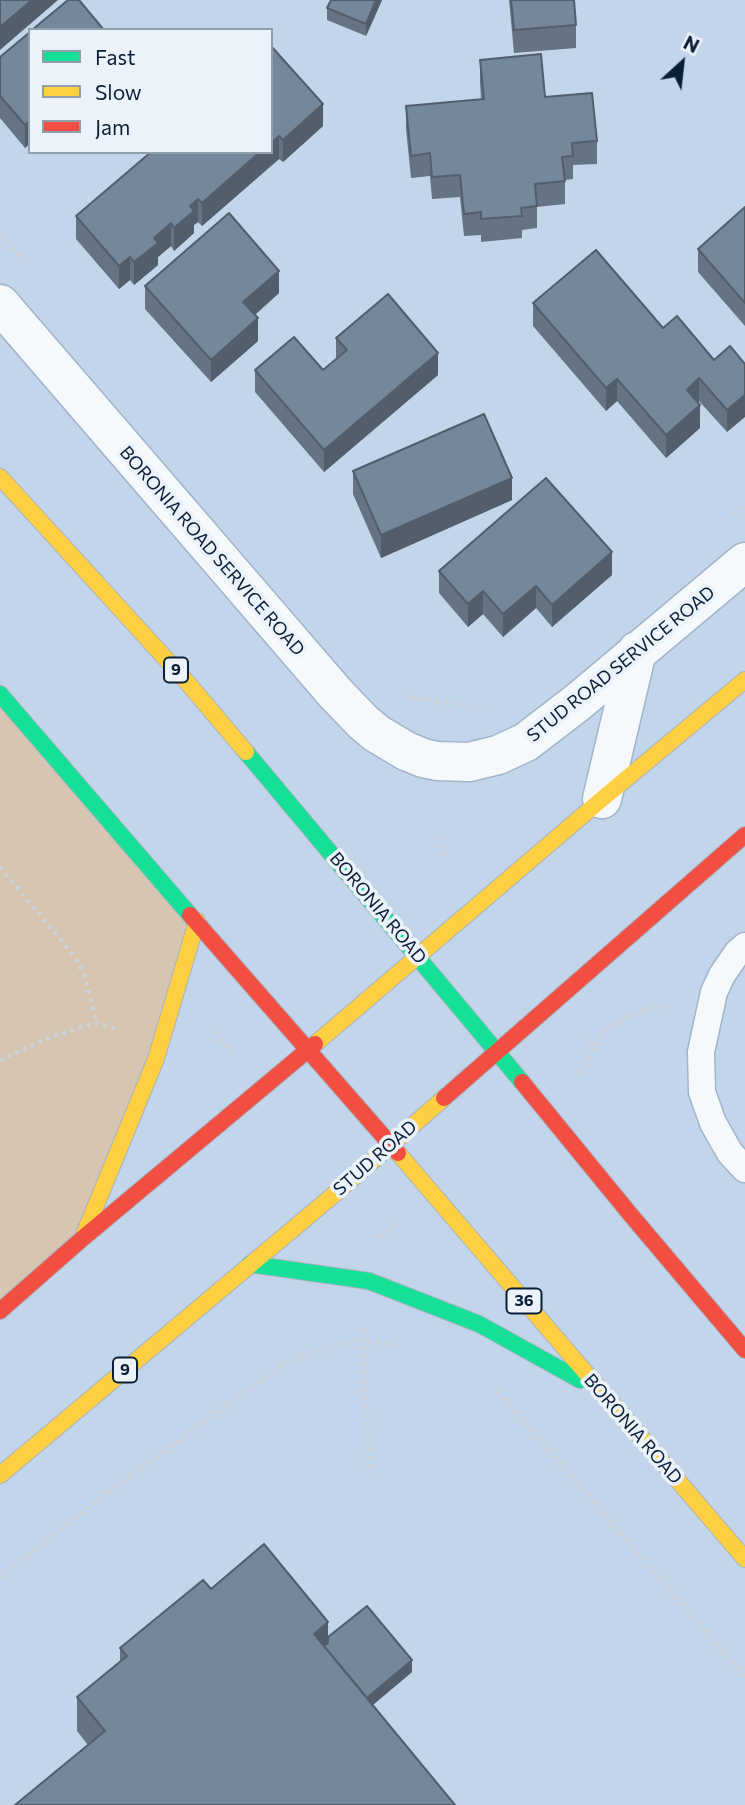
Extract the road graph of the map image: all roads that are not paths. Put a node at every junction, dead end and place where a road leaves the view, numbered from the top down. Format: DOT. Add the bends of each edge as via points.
graph roads {
  1 [pos="0,304"];
  2 [pos="0,477"];
  3 [pos="745,562"];
  4 [pos="637,651"];
  5 [pos="745,680"];
  6 [pos="0,694"];
  7 [pos="450,762"];
  8 [pos="602,799"];
  9 [pos="745,835"];
  10 [pos="197,921"];
  11 [pos="745,946"];
  12 [pos="419,956"];
  13 [pos="308,1050"];
  14 [pos="498,1052"];
  15 [pos="391,1145"];
  16 [pos="745,1169"];
  17 [pos="83,1238"];
  18 [pos="250,1264"];
  19 [pos="0,1311"];
  20 [pos="745,1350"];
  21 [pos="601,1391"];
  22 [pos="0,1475"];
  23 [pos="745,1559"];
  1 -- 7 [label="street, BORONIA ROAD SERVICE ROAD" via="335,695 389,741 423,758"];
  2 -- 12 [label="main road, BORONIA ROAD / 9" via="186,681"];
  3 -- 4 [label="street, STUD ROAD SERVICE ROAD"];
  4 -- 7 [label="street, STUD ROAD SERVICE ROAD" via="526,742 482,759"];
  4 -- 8 [label="street"];
  5 -- 8 [label="main road"];
  6 -- 10 [label="main road, BORONIA ROAD"];
  8 -- 12 [label="main road"];
  9 -- 14 [label="main road, STUD ROAD"];
  10 -- 13 [label="main road, BORONIA ROAD"];
  10 -- 17 [label="main road" via="156,1059"];
  11 -- 16 [label="lane" via="714,992 701,1052 702,1092 713,1123"];
  12 -- 13 [label="main road"];
  12 -- 14 [label="main road, BORONIA ROAD / 9"];
  13 -- 15 [label="main road, BORONIA ROAD / 36"];
  13 -- 17 [label="main road"];
  14 -- 15 [label="main road, STUD ROAD / 9"];
  14 -- 20 [label="main road, BORONIA ROAD"];
  15 -- 18 [label="main road, STUD ROAD / 9"];
  15 -- 21 [label="main road, BORONIA ROAD / 36"];
  17 -- 19 [label="main road"];
  18 -- 21 [label="main road" via="369,1281 479,1324"];
  18 -- 22 [label="main road, STUD ROAD / 9"];
  21 -- 23 [label="main road, BORONIA ROAD / 36"];
}
